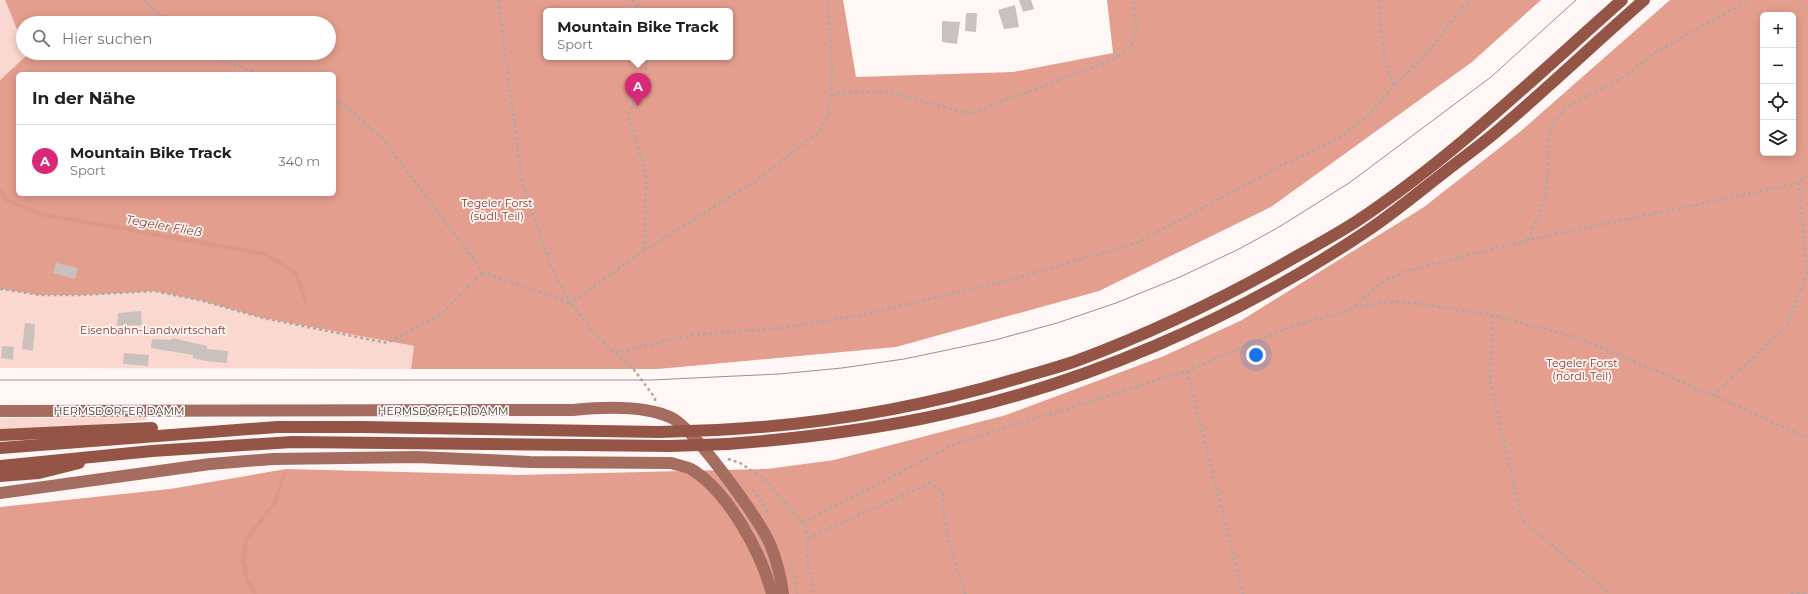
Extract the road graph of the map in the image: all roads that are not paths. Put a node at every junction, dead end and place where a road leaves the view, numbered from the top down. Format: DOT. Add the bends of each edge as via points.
graph roads {
  1 [pos="1622,0"];
  2 [pos="1644,0"];
  3 [pos="0,411"];
  4 [pos="239,429"];
  5 [pos="0,434"];
  6 [pos="0,448"];
  7 [pos="103,456"];
  8 [pos="0,466"];
  9 [pos="0,476"];
  10 [pos="0,493"];
  11 [pos="772,594"];
  12 [pos="783,594"];
  1 -- 4 [label="highway, bridge" via="1497,111 1404,187 1355,222 1230,295 1073,362 978,390 894,410 808,424 659,432 362,427"];
  2 -- 7 [label="highway, bridge" via="1502,128 1402,206 1313,265 1229,311 1158,344 1076,376 986,403 927,418 870,428 728,444 670,446 292,442"];
  3 -- 12 [label="main road, HERMSDORFER DAMM" via="644,410 660,414 683,425 717,466 769,543 777,563"];
  4 -- 5 [label="highway" via="175,427"];
  4 -- 6 [label="highway"];
  7 -- 8 [label="highway"];
  7 -- 9 [label="highway" via="39,473"];
  10 -- 11 [label="main road" via="210,464 273,459 417,457 530,462 670,463 696,472 722,498 752,542"];
}
